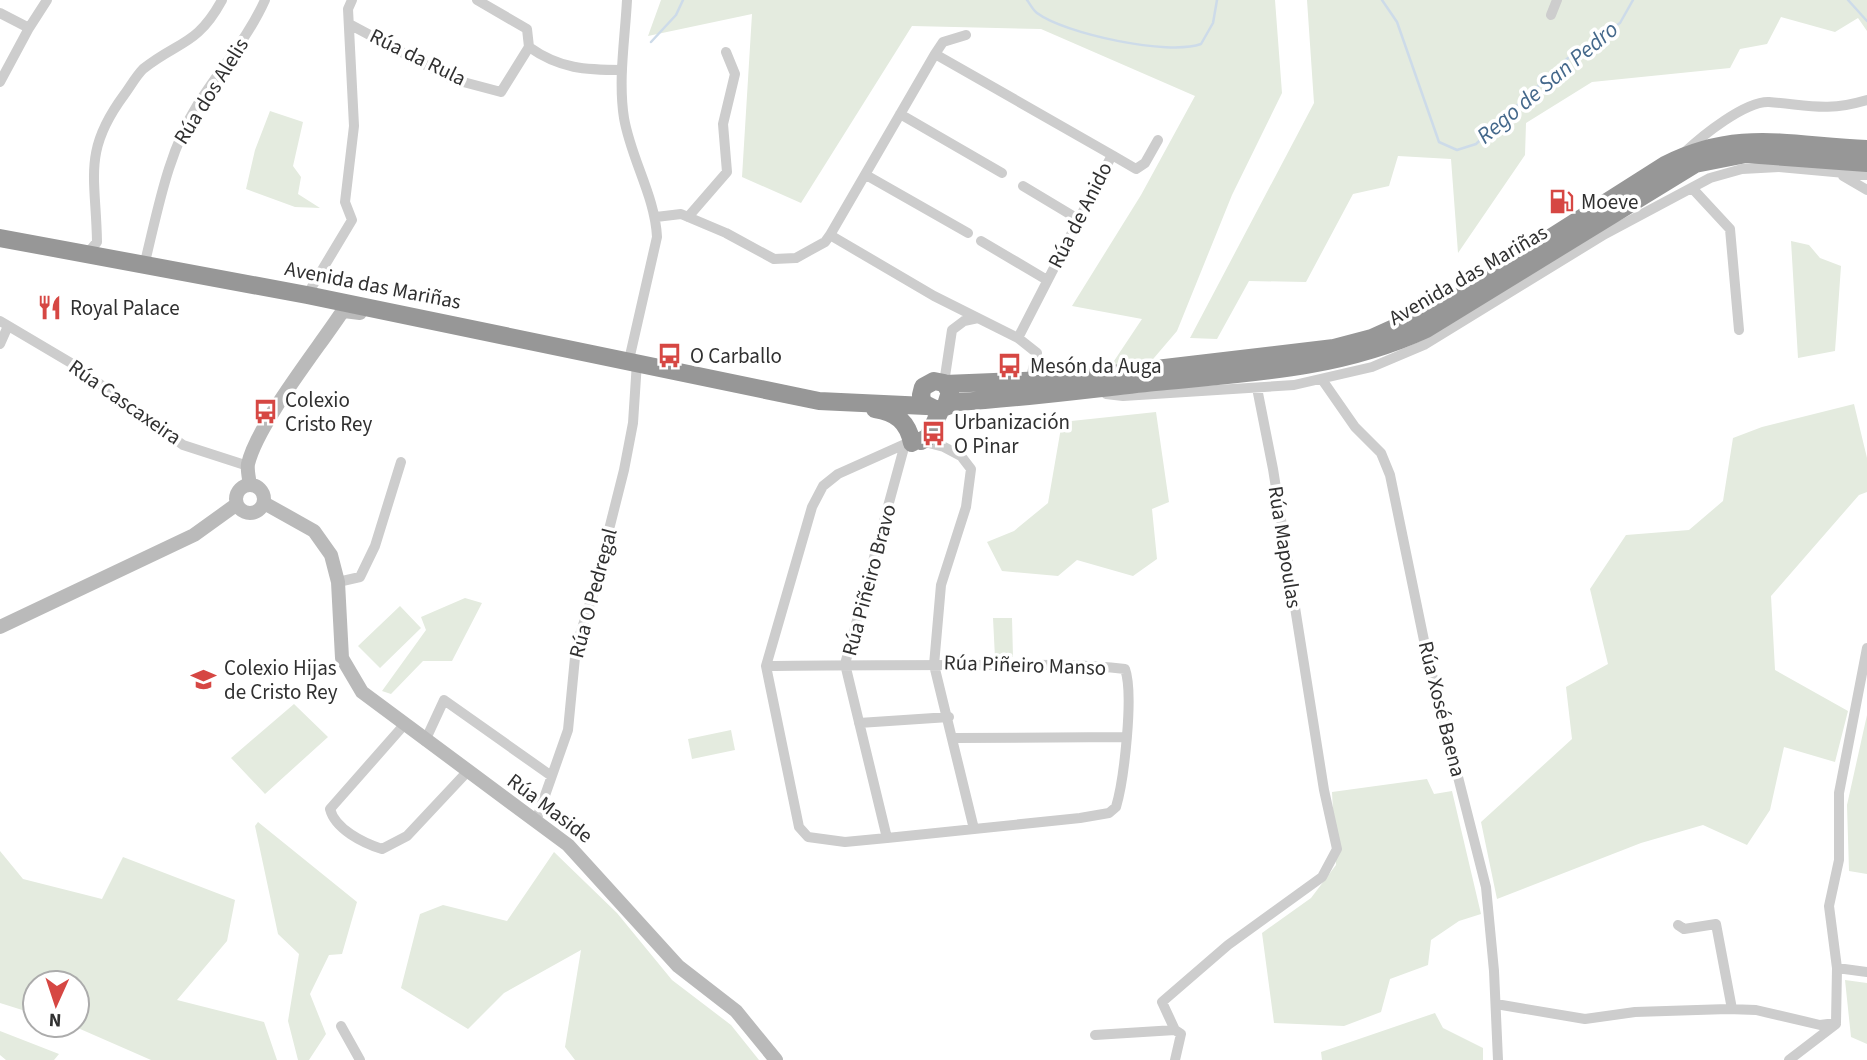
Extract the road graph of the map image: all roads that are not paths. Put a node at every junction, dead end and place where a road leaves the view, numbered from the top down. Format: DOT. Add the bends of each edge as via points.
graph roads {
  1 [pos="47,0"];
  2 [pos="222,0"];
  3 [pos="352,0"];
  4 [pos="477,0"];
  5 [pos="627,0"];
  6 [pos="1557,0"];
  7 [pos="263,1"];
  8 [pos="0,13"];
  9 [pos="1551,15"];
  10 [pos="351,25"];
  11 [pos="29,28"];
  12 [pos="966,35"];
  13 [pos="529,47"];
  14 [pos="726,52"];
  15 [pos="935,54"];
  16 [pos="622,70"];
  17 [pos="0,82"];
  18 [pos="1867,100"];
  19 [pos="900,114"];
  20 [pos="1158,140"];
  21 [pos="1867,149"];
  22 [pos="1112,155"];
  23 [pos="1679,158"];
  24 [pos="1867,163"];
  25 [pos="1002,173"];
  26 [pos="1840,174"];
  27 [pos="866,175"];
  28 [pos="1867,175"];
  29 [pos="1023,186"];
  30 [pos="1692,188"];
  31 [pos="1867,190"];
  32 [pos="656,217"];
  33 [pos="688,217"];
  34 [pos="1079,219"];
  35 [pos="968,233"];
  36 [pos="830,235"];
  37 [pos="0,238"];
  38 [pos="981,241"];
  39 [pos="86,255"];
  40 [pos="144,266"];
  41 [pos="1047,280"];
  42 [pos="229,281"];
  43 [pos="307,295"];
  44 [pos="978,318"];
  45 [pos="4,323"];
  46 [pos="450,324"];
  47 [pos="331,327"];
  48 [pos="1739,330"];
  49 [pos="1018,338"];
  50 [pos="0,344"];
  51 [pos="633,361"];
  52 [pos="1032,373"];
  53 [pos="1052,380"];
  54 [pos="1323,381"];
  55 [pos="735,382"];
  56 [pos="945,384"];
  57 [pos="983,384"];
  58 [pos="923,387"];
  59 [pos="1257,388"];
  60 [pos="1071,390"];
  61 [pos="842,404"];
  62 [pos="935,407"];
  63 [pos="912,440"];
  64 [pos="401,462"];
  65 [pos="247,466"];
  66 [pos="250,485"];
  67 [pos="264,503"];
  68 [pos="237,504"];
  69 [pos="338,582"];
  70 [pos="0,626"];
  71 [pos="1867,648"];
  72 [pos="845,664"];
  73 [pos="934,665"];
  74 [pos="766,666"];
  75 [pos="949,717"];
  76 [pos="859,723"];
  77 [pos="404,725"];
  78 [pos="1125,737"];
  79 [pos="954,738"];
  80 [pos="425,741"];
  81 [pos="467,772"];
  82 [pos="550,775"];
  83 [pos="536,821"];
  84 [pos="974,829"];
  85 [pos="887,838"];
  86 [pos="1678,925"];
  87 [pos="1838,968"];
  88 [pos="1867,972"];
  89 [pos="1496,1004"];
  90 [pos="1732,1009"];
  91 [pos="1836,1023"];
  92 [pos="341,1026"];
  93 [pos="1175,1030"];
  94 [pos="1096,1035"];
  95 [pos="360,1060"];
  96 [pos="776,1060"];
  97 [pos="1175,1060"];
  98 [pos="1498,1060"];
  99 [pos="1789,1060"];
  1 -- 11 [label="street"];
  2 -- 39 [label="street" via="193,40 142,70 104,122 93,160 97,242"];
  3 -- 10 [label="street, Rúa da Rula" via="348,9"];
  4 -- 13 [label="street" via="527,29"];
  5 -- 16 [label="street"];
  6 -- 9 [label="street"];
  7 -- 40 [label="street, Rúa dos Alelis" via="171,155"];
  8 -- 11 [label="street"];
  10 -- 13 [label="street, Rúa da Rula" via="452,79 501,92"];
  10 -- 43 [label="street, Rúa da Rula" via="354,126 345,202 352,220"];
  11 -- 17 [label="street"];
  12 -- 15 [label="street" via="943,42"];
  13 -- 16 [label="street" via="549,62 579,71"];
  14 -- 33 [label="street" via="735,74 723,124 727,172"];
  15 -- 19 [label="street"];
  15 -- 22 [label="street, Rúa de Anido"];
  16 -- 32 [label="street" via="624,117"];
  18 -- 23 [label="street, Avenida das Mariñas" via="1840,108 1768,102 1751,106"];
  19 -- 25 [label="street"];
  19 -- 27 [label="street"];
  20 -- 22 [label="street" via="1146,163 1136,169"];
  21 -- 23 [label="highway, Avenida das Mariñas" via="1732,142"];
  22 -- 34 [label="street, Rúa de Anido"];
  23 -- 53 [label="highway, Avenida das Mariñas" via="1445,305 1372,338 1289,355"];
  24 -- 60 [label="highway, Avenida das Mariñas" via="1746,154 1707,161 1638,198 1467,306 1392,345 1285,369"];
  26 -- 28 [label="street, Avenida das Mariñas"];
  26 -- 30 [label="street, Avenida das Mariñas" via="1779,167 1742,169"];
  26 -- 31 [label="street, Avenida das Mariñas"];
  27 -- 35 [label="street"];
  27 -- 36 [label="street"];
  29 -- 34 [label="street"];
  30 -- 48 [label="street" via="1730,229"];
  30 -- 54 [label="street, Avenida das Mariñas" via="1605,234 1424,345 1373,367"];
  32 -- 33 [label="street"];
  32 -- 51 [label="street, Rúa O Pedregal" via="654,256"];
  33 -- 36 [label="street" via="774,259 796,258"];
  34 -- 41 [label="street, Rúa de Anido"];
  36 -- 44 [label="street"];
  37 -- 39 [label="highway, Avenida das Mariñas"];
  38 -- 41 [label="street"];
  39 -- 40 [label="highway, Avenida das Mariñas"];
  40 -- 42 [label="highway, Avenida das Mariñas"];
  41 -- 49 [label="street, Rúa de Anido"];
  42 -- 43 [label="highway, Avenida das Mariñas"];
  42 -- 47 [label="street" via="327,307"];
  43 -- 46 [label="highway, Avenida das Mariñas"];
  44 -- 49 [label="street"];
  44 -- 56 [label="street" via="952,330"];
  45 -- 50 [label="street, Rúa Cascaxeira"];
  45 -- 65 [label="street, Rúa Cascaxeira" via="71,363 183,445"];
  46 -- 47 [label="street" via="419,324 349,311"];
  46 -- 51 [label="highway, Avenida das Mariñas"];
  47 -- 65 [label="street" via="283,398"];
  49 -- 52 [label="street" via="1037,353"];
  51 -- 55 [label="highway, Avenida das Mariñas"];
  51 -- 82 [label="street, Rúa O Pedregal" via="633,423 624,470 576,647 568,730"];
  52 -- 53 [label="street"];
  52 -- 57 [label="street"];
  53 -- 57 [label="highway, Avenida das Mariñas"];
  54 -- 59 [label="street, Avenida das Mariñas"];
  54 -- 89 [label="street, Rúa Xosé Baena" via="1355,427 1381,453 1390,475 1427,655 1486,887"];
  55 -- 58 [label="highway, Avenida das Mariñas" via="869,398 897,397"];
  55 -- 61 [label="highway, Avenida das Mariñas"];
  56 -- 57 [label="highway, Avenida das Mariñas"];
  56 -- 58 [label="highway" via="934,380"];
  56 -- 62 [label="highway" via="950,392"];
  58 -- 62 [label="highway" via="921,395"];
  59 -- 60 [label="street, Avenida das Mariñas" via="1123,396"];
  59 -- 93 [label="street, Rúa Mapoulas" via="1337,849 1322,877 1228,945 1162,1002"];
  60 -- 62 [label="highway, Avenida das Mariñas"];
  61 -- 62 [label="highway, Avenida das Mariñas"];
  61 -- 63 [label="highway" via="896,415"];
  62 -- 63 [label="highway"];
  63 -- 72 [label="street, Rúa Piñeiro Bravo"];
  63 -- 73 [label="street, Rúa Piñeiro Manso" via="952,451 971,469 966,506 941,585"];
  63 -- 74 [label="street, Rúa Piñeiro Manso" via="838,474 823,486 812,507"];
  64 -- 69 [label="street" via="375,546 360,577"];
  65 -- 66 [label="street"];
  66 -- 67 [label="street" via="261,491"];
  66 -- 68 [label="street" via="238,491"];
  67 -- 68 [label="street" via="252,513 243,512"];
  67 -- 69 [label="street, Rúa Maside" via="314,531 331,555"];
  68 -- 70 [label="street" via="194,535"];
  69 -- 77 [label="street, Rúa Maside" via="342,658 362,692"];
  71 -- 87 [label="street" via="1839,793 1839,860 1829,906"];
  72 -- 73 [label="street"];
  72 -- 74 [label="street"];
  72 -- 76 [label="street, Rúa Piñeiro Bravo"];
  73 -- 75 [label="street"];
  73 -- 78 [label="street, Rúa Piñeiro Manso" via="1125,669 1129,679"];
  74 -- 85 [label="street, Rúa Piñeiro Manso" via="799,827 820,841"];
  75 -- 76 [label="street"];
  75 -- 79 [label="street"];
  76 -- 85 [label="street, Rúa Piñeiro Bravo"];
  77 -- 80 [label="street, Rúa Maside"];
  77 -- 81 [label="street" via="330,809 336,822 382,849 407,836"];
  78 -- 79 [label="street"];
  78 -- 84 [label="street, Rúa Piñeiro Manso" via="1118,800 1109,813"];
  79 -- 84 [label="street"];
  80 -- 81 [label="street, Rúa Maside"];
  80 -- 82 [label="street" via="444,700"];
  81 -- 83 [label="street, Rúa Maside"];
  82 -- 83 [label="street, Rúa O Pedregal"];
  83 -- 96 [label="street, Rúa Maside" via="590,867 678,966 736,1011"];
  84 -- 85 [label="street, Rúa Piñeiro Manso"];
  86 -- 90 [label="street" via="1684,929 1716,924"];
  87 -- 88 [label="street"];
  87 -- 91 [label="street"];
  89 -- 90 [label="street" via="1585,1019 1635,1012"];
  89 -- 98 [label="street, Rúa Xosé Baena"];
  90 -- 91 [label="street" via="1820,1025"];
  91 -- 99 [label="street"];
  92 -- 95 [label="street"];
  93 -- 94 [label="street"];
  93 -- 97 [label="street" via="1181,1034"];
}
